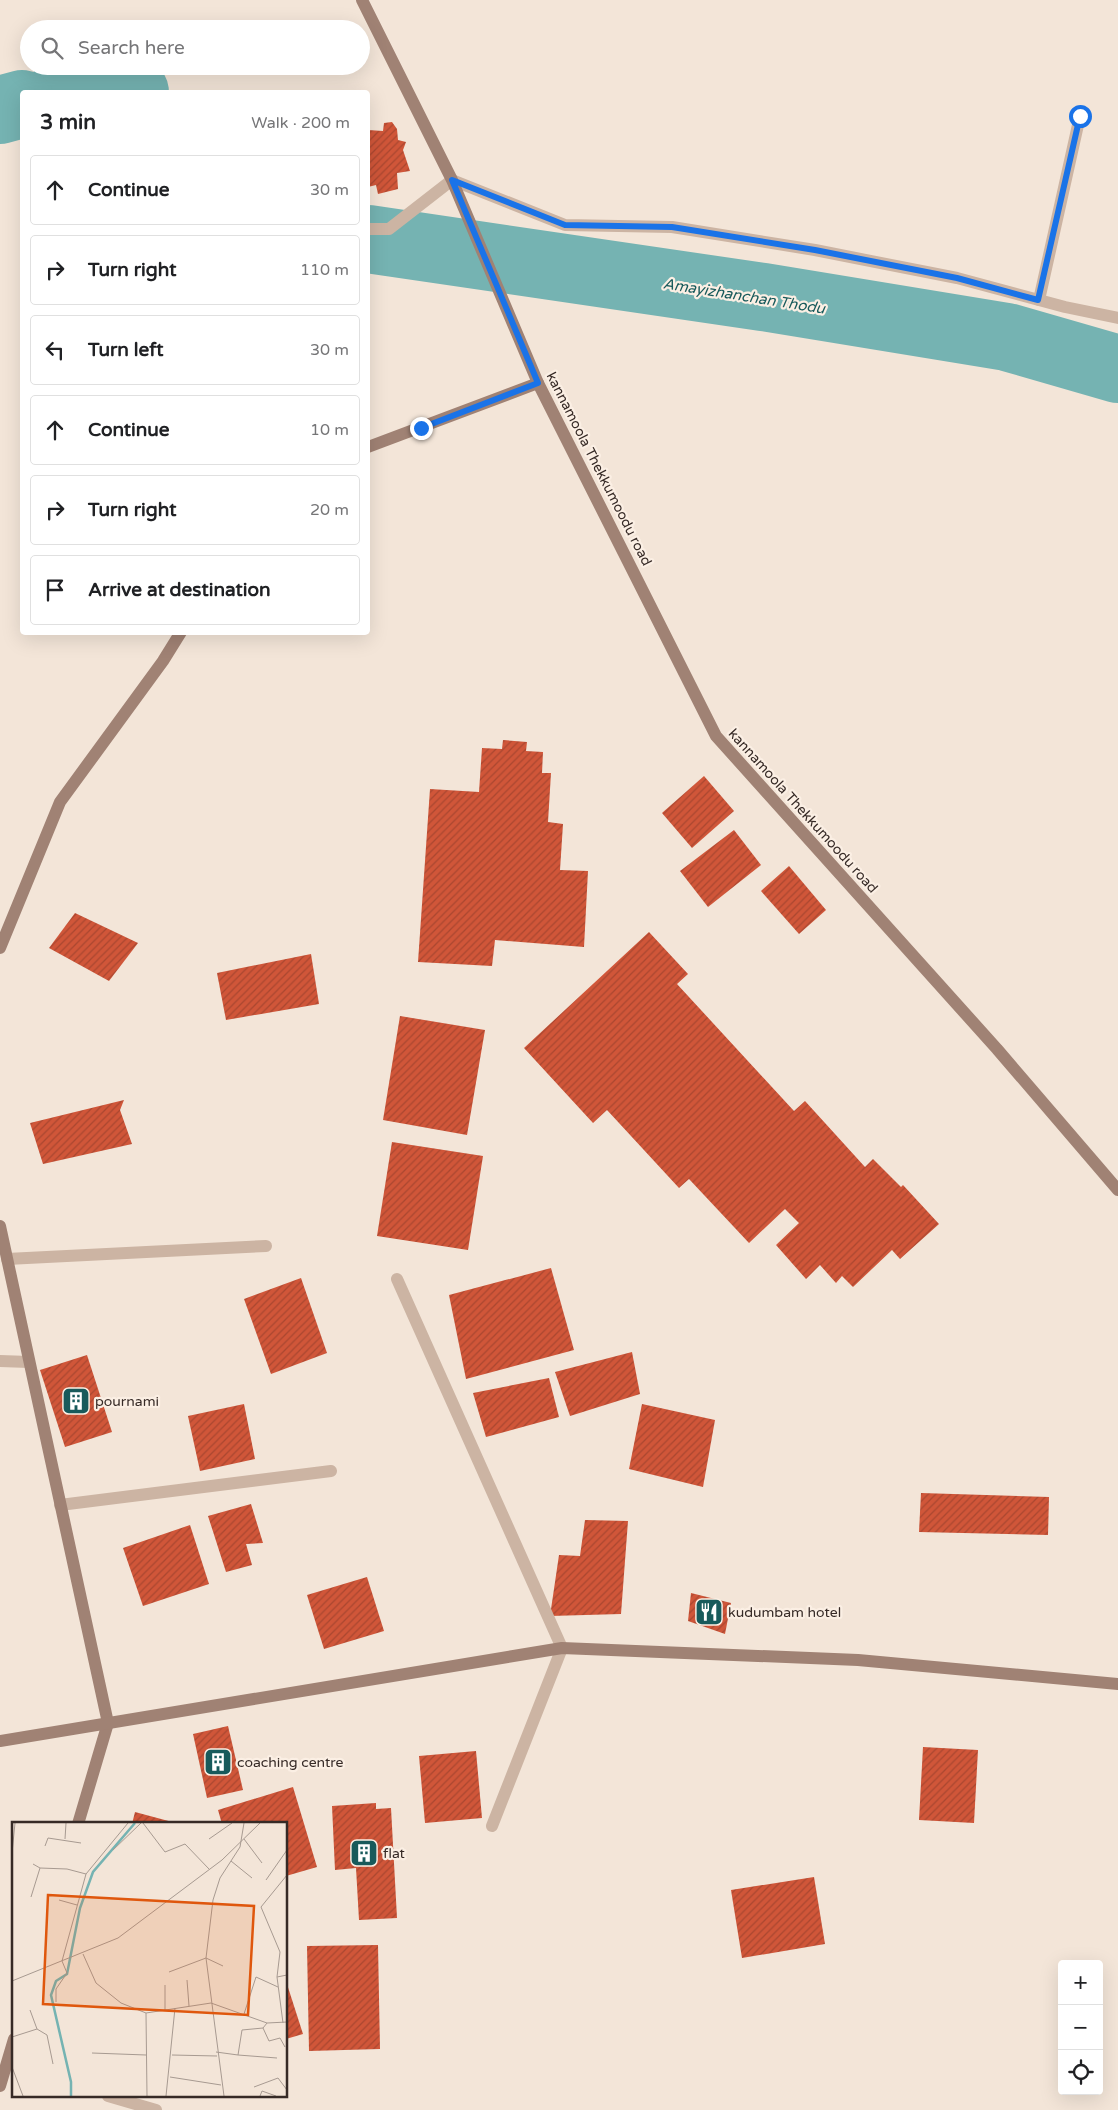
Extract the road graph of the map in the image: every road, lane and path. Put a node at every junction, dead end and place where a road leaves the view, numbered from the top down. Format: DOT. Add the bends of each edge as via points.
graph roads {
  1 [pos="362,0"];
  2 [pos="1080,116"];
  3 [pos="452,180"];
  4 [pos="370,229"];
  5 [pos="1038,300"];
  6 [pos="1118,318"];
  7 [pos="538,383"];
  8 [pos="370,446"];
  9 [pos="179,635"];
  10 [pos="0,948"];
  11 [pos="1118,1190"];
  12 [pos="0,1226"];
  13 [pos="266,1246"];
  14 [pos="8,1260"];
  15 [pos="397,1279"];
  16 [pos="0,1361"];
  17 [pos="29,1362"];
  18 [pos="331,1471"];
  19 [pos="60,1505"];
  20 [pos="562,1648"];
  21 [pos="1118,1684"];
  22 [pos="108,1723"];
  23 [pos="0,1741"];
  24 [pos="79,1822"];
  25 [pos="492,1826"];
  26 [pos="12,2054"];
  27 [pos="10,2068"];
  28 [pos="0,2086"];
  29 [pos="115,2098"];
  30 [pos="156,2110"];
  1 -- 3 [label="street, kannamoola Thekkumoodu road"];
  2 -- 5 [label="street"];
  3 -- 4 [label="street" via="389,229"];
  3 -- 5 [label="street" via="565,225 672,227 700,231 957,278"];
  3 -- 7 [label="street, kannamoola Thekkumoodu road"];
  5 -- 6 [label="street"];
  7 -- 8 [label="street"];
  7 -- 11 [label="street, kannamoola Thekkumoodu road" via="716,736"];
  9 -- 10 [label="street" via="60,802"];
  12 -- 14 [label="street"];
  13 -- 14 [label="street"];
  14 -- 17 [label="street"];
  15 -- 20 [label="street"];
  16 -- 17 [label="street"];
  17 -- 19 [label="street"];
  18 -- 19 [label="street"];
  19 -- 22 [label="street"];
  20 -- 21 [label="street" via="858,1660"];
  20 -- 22 [label="street"];
  20 -- 25 [label="street"];
  22 -- 23 [label="street"];
  22 -- 24 [label="street"];
  26 -- 27 [label="street"];
  27 -- 28 [label="street"];
  29 -- 30 [label="street"];
}
